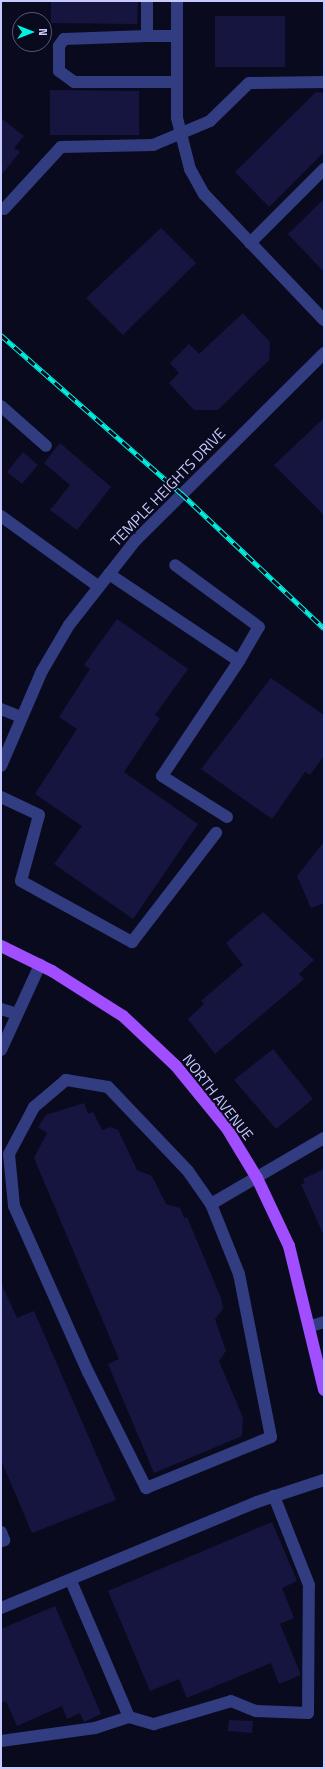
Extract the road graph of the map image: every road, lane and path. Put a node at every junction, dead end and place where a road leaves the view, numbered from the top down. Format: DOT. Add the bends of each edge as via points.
graph roads {
  1 [pos="147,1"];
  2 [pos="177,1"];
  3 [pos="147,36"];
  4 [pos="177,36"];
  5 [pos="177,82"];
  6 [pos="324,82"];
  7 [pos="181,133"];
  8 [pos="324,169"];
  9 [pos="4,209"];
  10 [pos="250,243"];
  11 [pos="324,320"];
  12 [pos="324,353"];
  13 [pos="1,406"];
  14 [pos="46,446"];
  15 [pos="1,516"];
  16 [pos="175,565"];
  17 [pos="109,574"];
  18 [pos="99,587"];
  19 [pos="238,661"];
  20 [pos="1,710"];
  21 [pos="21,717"];
  22 [pos="1,766"];
  23 [pos="1,797"];
  24 [pos="227,817"];
  25 [pos="216,833"];
  26 [pos="1,946"];
  27 [pos="40,966"];
  28 [pos="1,1009"];
  29 [pos="18,1014"];
  30 [pos="1,1050"];
  31 [pos="324,1138"];
  32 [pos="257,1178"];
  33 [pos="211,1204"];
  34 [pos="324,1322"];
  35 [pos="311,1326"];
  36 [pos="322,1372"];
  37 [pos="324,1390"];
  38 [pos="324,1480"];
  39 [pos="274,1496"];
  40 [pos="1,1532"];
  41 [pos="1,1541"];
  42 [pos="71,1581"];
  43 [pos="1,1608"];
  44 [pos="129,1717"];
  45 [pos="1,1741"];
  1 -- 3 [label="street"];
  2 -- 4 [label="street"];
  3 -- 4 [label="street"];
  3 -- 5 [label="street" via="64,39 59,46 59,71 74,82"];
  4 -- 5 [label="street"];
  5 -- 7 [label="street"];
  6 -- 7 [label="street" via="249,83 210,120"];
  7 -- 9 [label="street" via="153,145 61,147"];
  7 -- 10 [label="street" via="190,169 204,194"];
  8 -- 10 [label="street"];
  10 -- 11 [label="street"];
  12 -- 17 [label="street, TEMPLE HEIGHTS DRIVE" via="181,493"];
  13 -- 14 [label="street"];
  15 -- 18 [label="street"];
  16 -- 19 [label="street" via="259,627"];
  17 -- 18 [label="street, TEMPLE HEIGHTS DRIVE"];
  17 -- 19 [label="street"];
  18 -- 21 [label="street, TEMPLE HEIGHTS DRIVE" via="57,645"];
  19 -- 24 [label="street" via="162,776"];
  20 -- 21 [label="street"];
  21 -- 22 [label="street, TEMPLE HEIGHTS DRIVE"];
  23 -- 25 [label="street" via="39,814 21,881 132,942"];
  26 -- 27 [label="main road, NORTH AVENUE"];
  27 -- 29 [label="street"];
  27 -- 32 [label="main road, NORTH AVENUE" via="123,1016 176,1066 226,1128"];
  28 -- 29 [label="street"];
  29 -- 30 [label="street"];
  31 -- 32 [label="street"];
  32 -- 33 [label="street"];
  32 -- 35 [label="main road, NORTH AVENUE" via="289,1246"];
  33 -- 33 [label="street" via="239,1274 271,1437 146,1488 88,1372 14,1206 9,1154 34,1107 66,1080 108,1087 188,1171"];
  34 -- 35 [label="street"];
  35 -- 36 [label="main road, NORTH AVENUE"];
  36 -- 37 [label="main road, NORTH AVENUE"];
  38 -- 39 [label="street"];
  39 -- 42 [label="street"];
  39 -- 44 [label="street" via="309,1585 308,1713 256,1711 231,1701 154,1724"];
  40 -- 41 [label="street" via="4,1540"];
  42 -- 43 [label="street"];
  42 -- 44 [label="street"];
  44 -- 45 [label="street" via="95,1728"];
}
